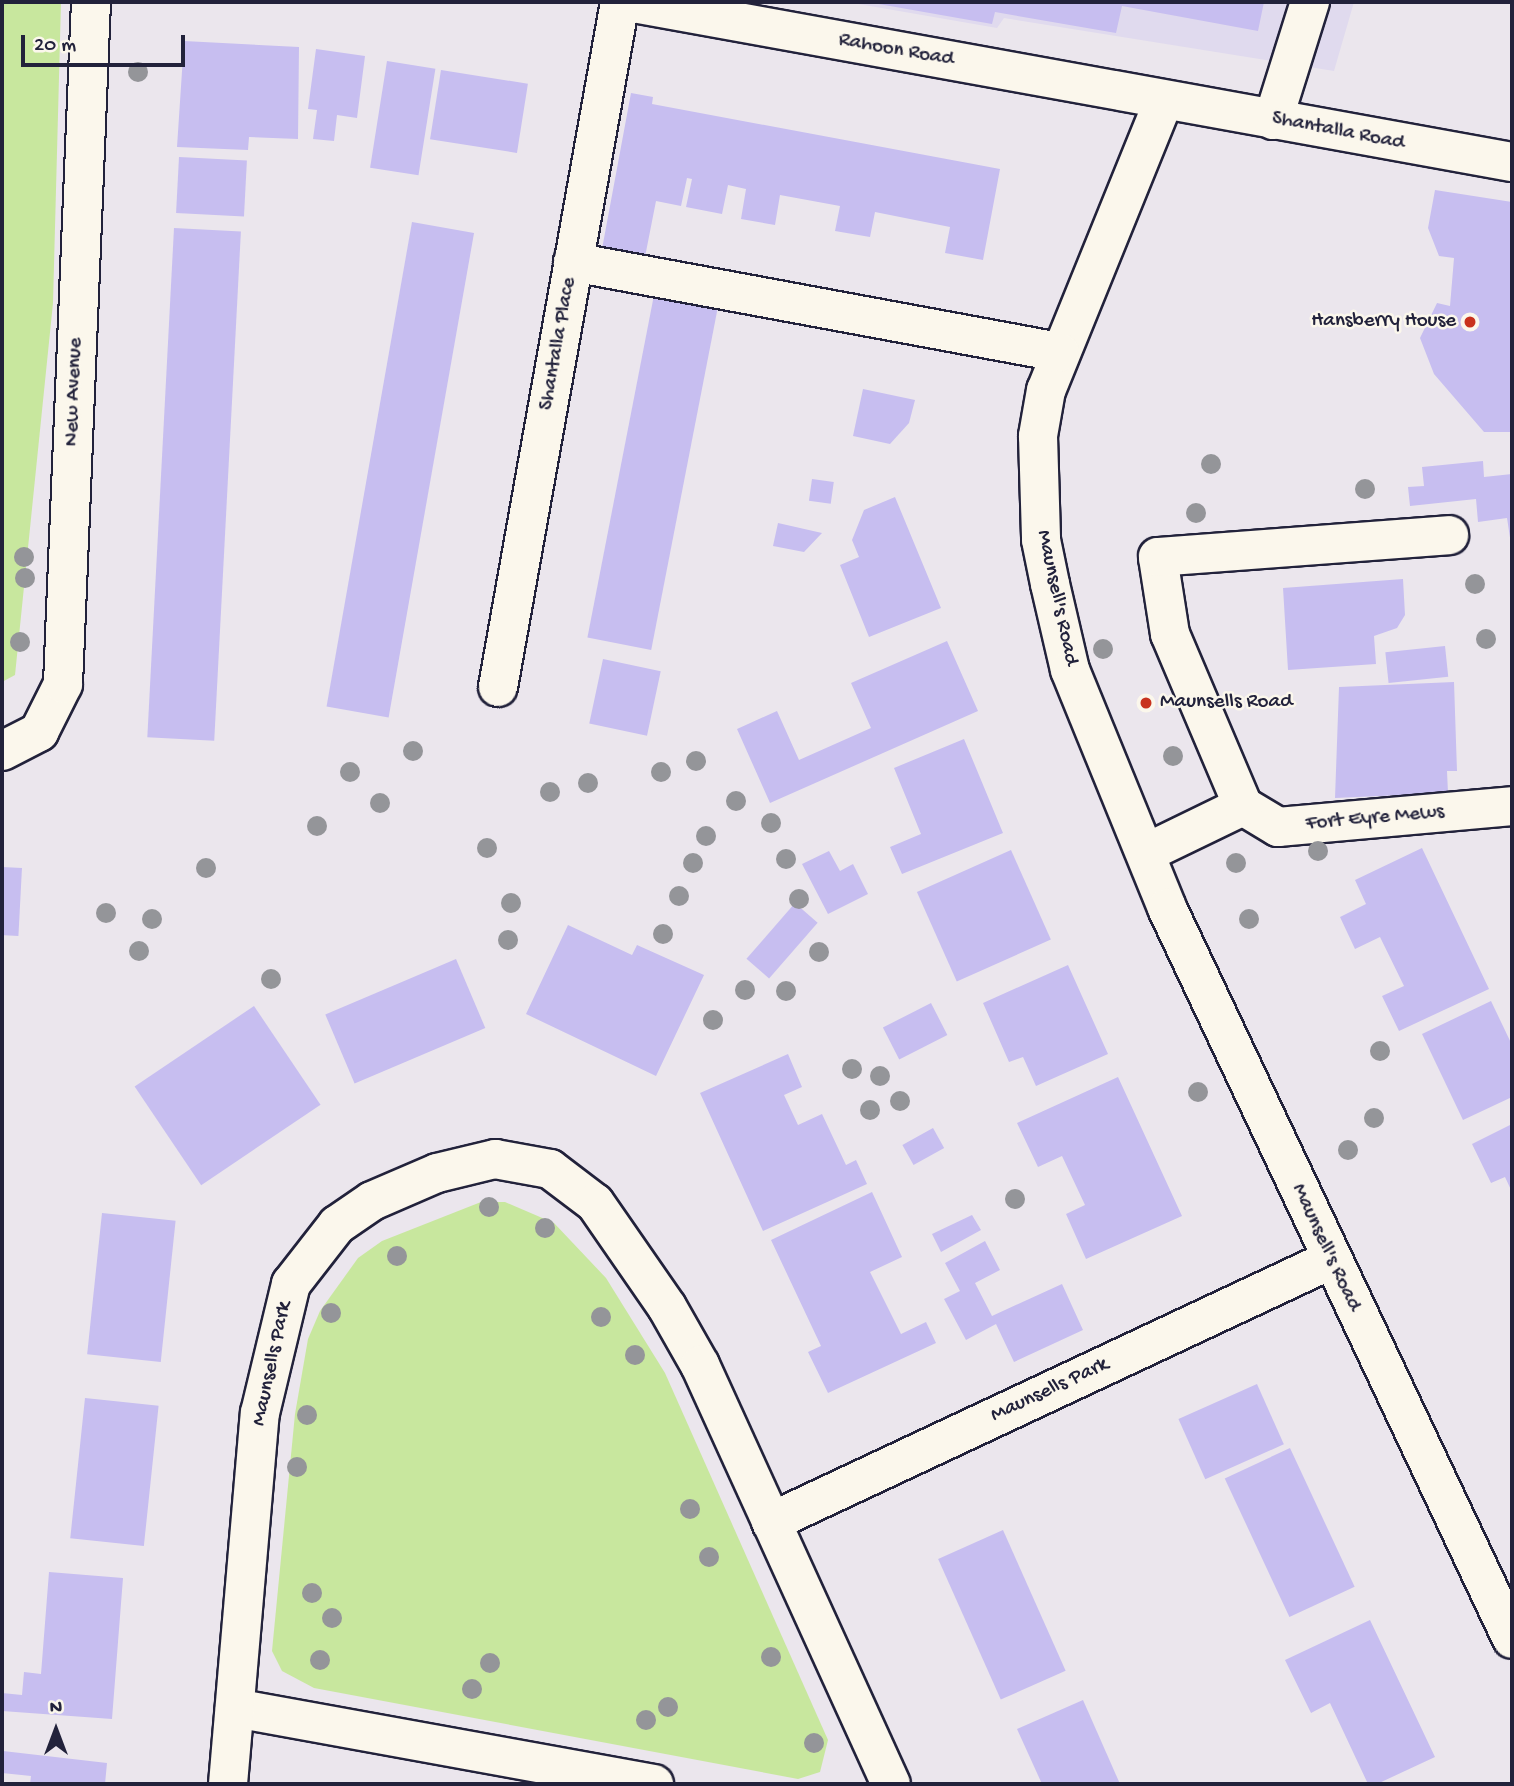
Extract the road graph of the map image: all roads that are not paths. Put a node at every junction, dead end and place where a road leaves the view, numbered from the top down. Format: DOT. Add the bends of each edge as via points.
graph roads {
  1 [pos="91,2"];
  2 [pos="620,2"];
  3 [pos="628,2"];
  4 [pos="1310,2"];
  5 [pos="1164,100"];
  6 [pos="1273,120"];
  7 [pos="1512,162"];
  8 [pos="573,262"];
  9 [pos="1059,352"];
  10 [pos="1449,535"];
  11 [pos="498,687"];
  12 [pos="2,751"];
  13 [pos="1243,806"];
  14 [pos="1512,806"];
  15 [pos="1146,853"];
  16 [pos="1330,1259"];
  17 [pos="771,1522"];
  18 [pos="1512,1639"];
  19 [pos="235,1707"];
  20 [pos="228,1784"];
  21 [pos="654,1784"];
  22 [pos="891,1784"];
  1 -- 12 [label="street, New Avenue" via="63,684 39,732"];
  2 -- 8 [label="street, Shantalla Place"];
  3 -- 5 [label="street, Rahoon Road"];
  4 -- 6 [label="street"];
  5 -- 6 [label="street, Shantalla Road"];
  5 -- 9 [label="street, Maunsell's Road"];
  6 -- 7 [label="street, Shantalla Road"];
  8 -- 9 [label="street"];
  8 -- 11 [label="street, Shantalla Place"];
  9 -- 15 [label="street, Maunsell's Road" via="1038,436 1041,540 1070,670"];
  10 -- 13 [label="street" via="1158,557 1170,634"];
  13 -- 14 [label="street, Fort Eyre Mews" via="1278,827"];
  13 -- 15 [label="street"];
  15 -- 16 [label="street, Maunsell's Road"];
  16 -- 17 [label="street, Maunsells Park"];
  16 -- 18 [label="street, Maunsell's Road"];
  17 -- 19 [label="street, Maunsells Park" via="700,1365 595,1203 550,1169 520,1162 495,1159 437,1173 372,1201 337,1225 291,1284 260,1413"];
  17 -- 22 [label="street, Maunsells Park"];
  19 -- 20 [label="street, Maunsells Park"];
  19 -- 21 [label="street"];
}
